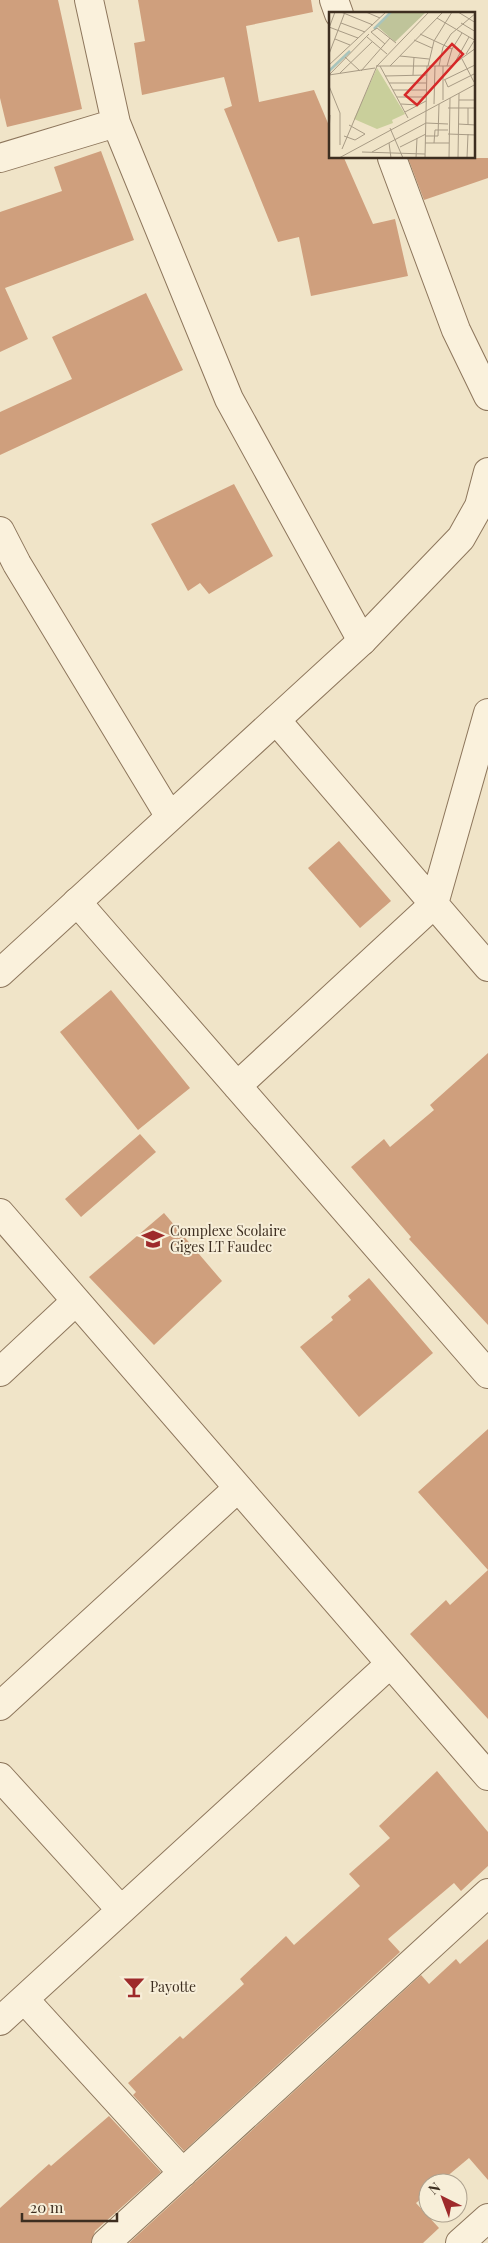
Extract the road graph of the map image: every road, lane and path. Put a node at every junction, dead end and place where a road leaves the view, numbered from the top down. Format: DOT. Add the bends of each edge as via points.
graph roads {
  1 [pos="89,0"];
  2 [pos="334,0"];
  3 [pos="338,12"];
  4 [pos="116,123"];
  5 [pos="0,158"];
  6 [pos="392,159"];
  7 [pos="488,396"];
  8 [pos="488,472"];
  9 [pos="0,531"];
  10 [pos="362,641"];
  11 [pos="488,713"];
  12 [pos="276,720"];
  13 [pos="170,817"];
  14 [pos="77,902"];
  15 [pos="434,904"];
  16 [pos="488,966"];
  17 [pos="0,973"];
  18 [pos="237,1086"];
  19 [pos="0,1213"];
  20 [pos="76,1301"];
  21 [pos="0,1372"];
  22 [pos="488,1374"];
  23 [pos="238,1488"];
  24 [pos="390,1664"];
  25 [pos="0,1706"];
  26 [pos="488,1776"];
  27 [pos="0,1777"];
  28 [pos="488,1893"];
  29 [pos="122,1910"];
  30 [pos="24,1999"];
  31 [pos="0,2021"];
  32 [pos="183,2172"];
  33 [pos="488,2218"];
  34 [pos="106,2243"];
  35 [pos="460,2243"];
  1 -- 4 [label="street"];
  2 -- 3 [label="street"];
  4 -- 5 [label="street"];
  4 -- 10 [label="street" via="229,399"];
  6 -- 7 [label="street" via="456,330"];
  8 -- 10 [label="street" via="479,506 461,538"];
  9 -- 13 [label="street"];
  10 -- 12 [label="street"];
  11 -- 15 [label="street"];
  12 -- 13 [label="street"];
  12 -- 15 [label="street"];
  13 -- 14 [label="street"];
  14 -- 17 [label="street"];
  14 -- 18 [label="street"];
  15 -- 16 [label="street"];
  15 -- 18 [label="street"];
  18 -- 22 [label="street"];
  19 -- 20 [label="street"];
  20 -- 21 [label="street"];
  20 -- 23 [label="street"];
  23 -- 24 [label="street"];
  23 -- 25 [label="street"];
  24 -- 26 [label="street"];
  24 -- 29 [label="street"];
  27 -- 29 [label="street"];
  28 -- 32 [label="street"];
  29 -- 30 [label="street"];
  30 -- 31 [label="street"];
  30 -- 32 [label="street"];
  32 -- 34 [label="street"];
  33 -- 35 [label="street"];
}
